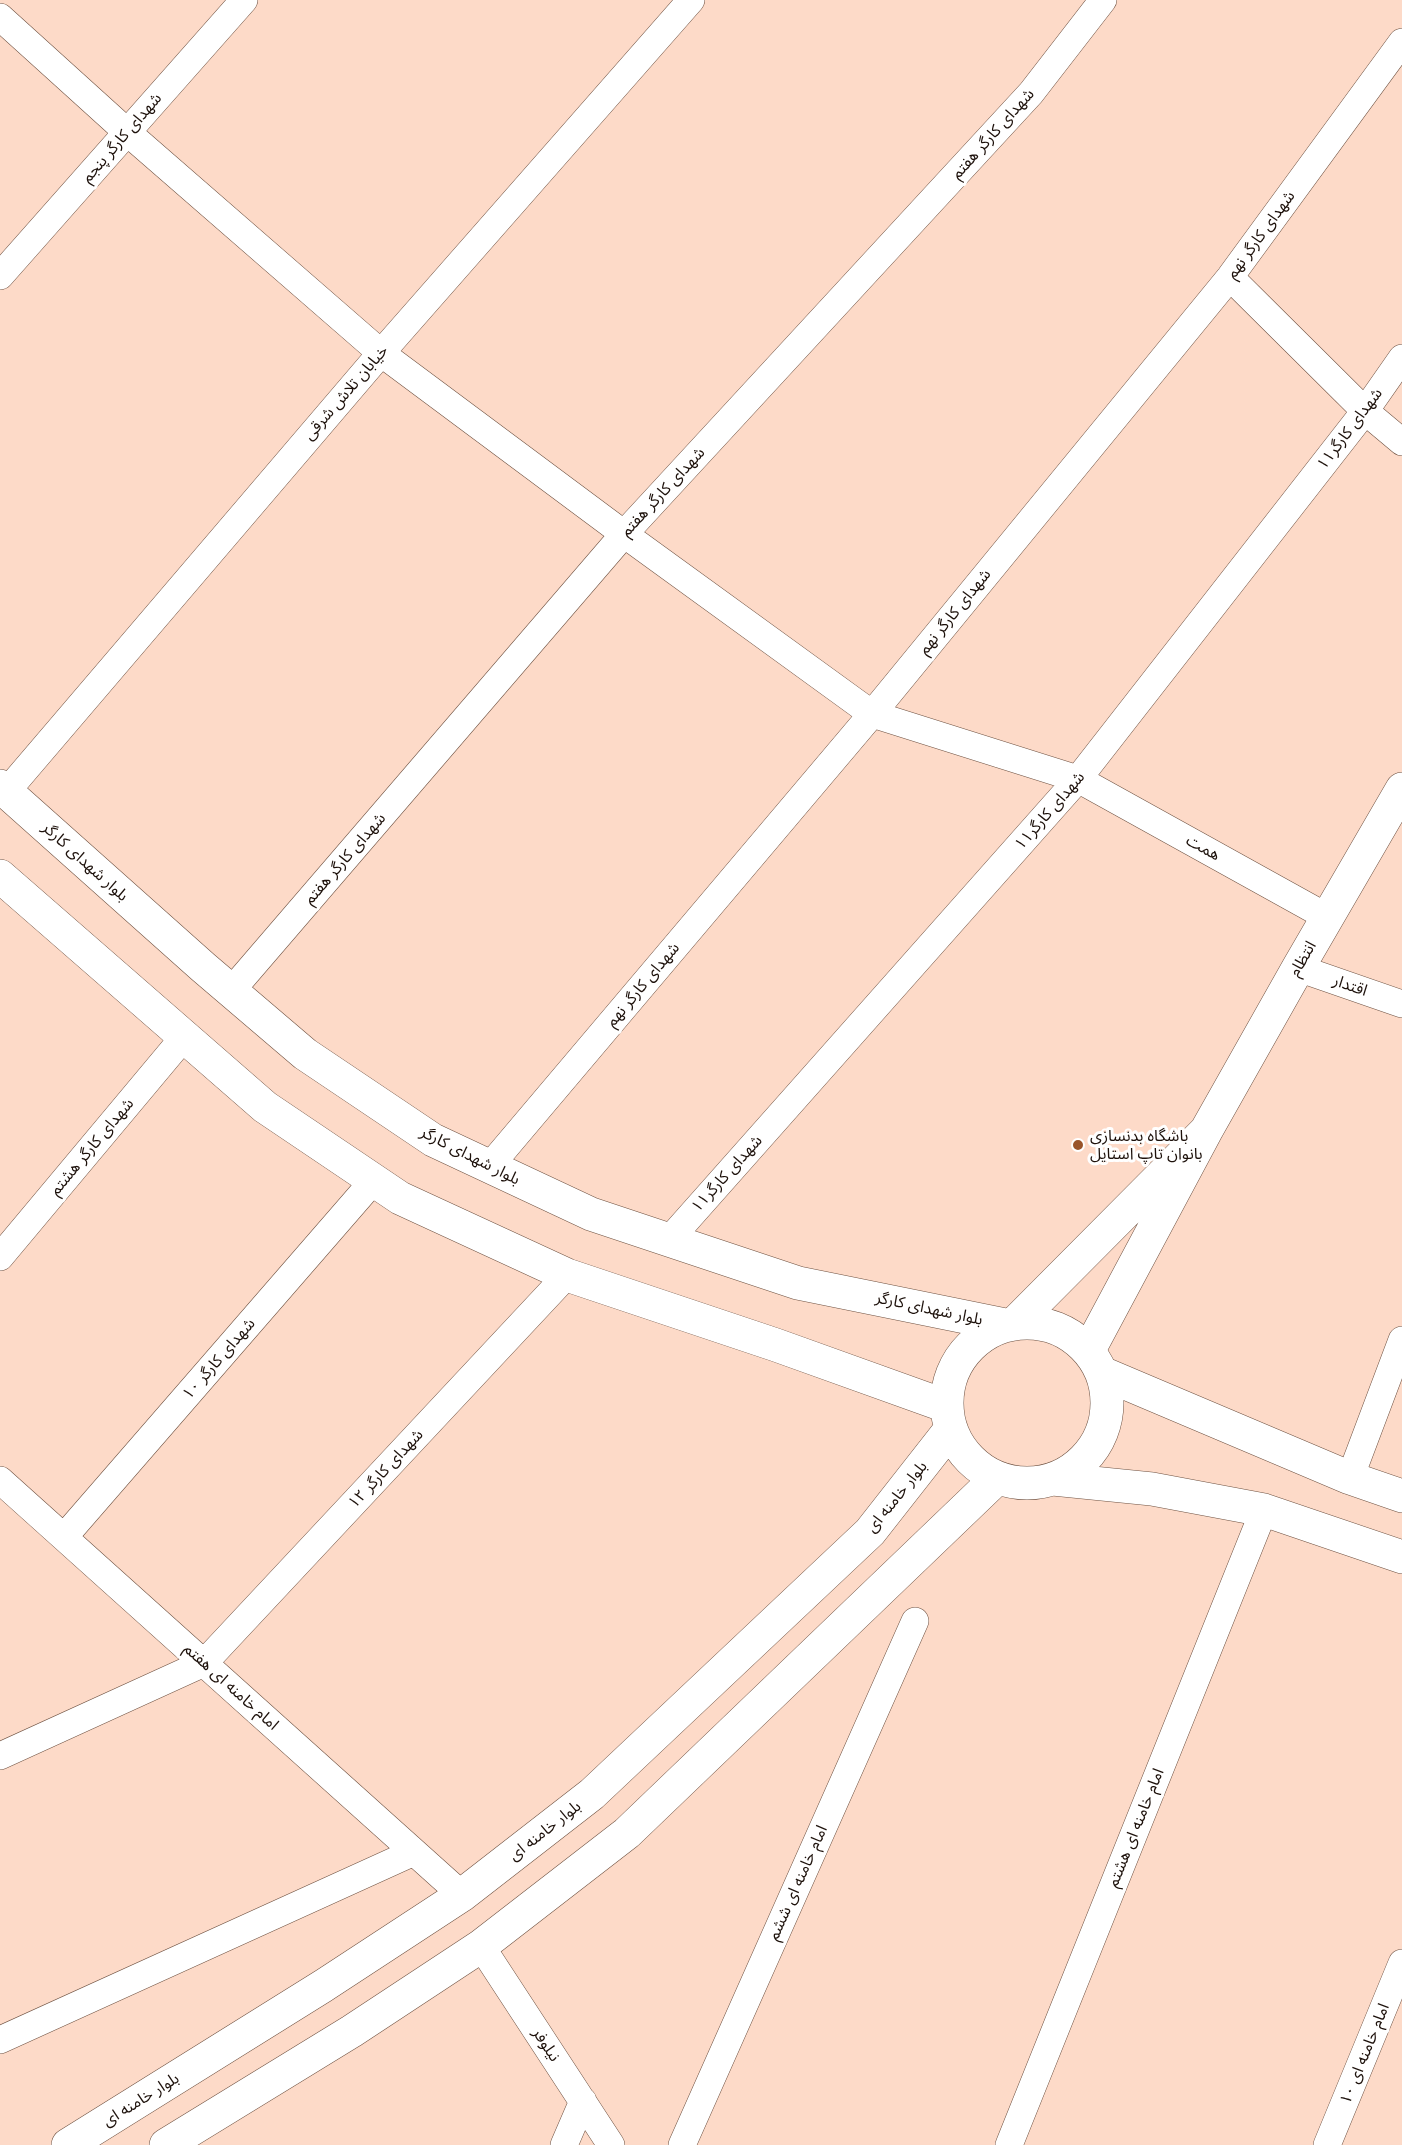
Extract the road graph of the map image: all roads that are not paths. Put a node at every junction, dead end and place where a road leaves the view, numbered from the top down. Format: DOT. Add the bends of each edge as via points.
graph roads {
  1 [pos="244,0"];
  2 [pos="691,0"];
  3 [pos="1103,0"];
  4 [pos="0,17"];
  5 [pos="1402,42"];
  6 [pos="127,132"];
  7 [pos="0,276"];
  8 [pos="1230,277"];
  9 [pos="381,353"];
  10 [pos="1402,358"];
  11 [pos="1365,411"];
  12 [pos="1402,442"];
  13 [pos="624,534"];
  14 [pos="872,714"];
  15 [pos="1078,779"];
  16 [pos="1402,789"];
  17 [pos="2,792"];
  18 [pos="0,876"];
  19 [pos="1327,917"];
  20 [pos="1298,968"];
  21 [pos="231,991"];
  22 [pos="1402,1004"];
  23 [pos="184,1037"];
  24 [pos="1206,1131"];
  25 [pos="489,1167"];
  26 [pos="374,1180"];
  27 [pos="669,1240"];
  28 [pos="0,1257"];
  29 [pos="567,1275"];
  30 [pos="1010,1324"];
  31 [pos="1402,1340"];
  32 [pos="1095,1362"];
  33 [pos="948,1418"];
  34 [pos="998,1478"];
  35 [pos="1350,1478"];
  36 [pos="1053,1479"];
  37 [pos="0,1480"];
  38 [pos="1402,1496"];
  39 [pos="1264,1510"];
  40 [pos="64,1537"];
  41 [pos="1402,1557"];
  42 [pos="915,1621"];
  43 [pos="204,1663"];
  44 [pos="0,1756"];
  45 [pos="414,1852"];
  46 [pos="462,1895"];
  47 [pos="481,1946"];
  48 [pos="1402,1963"];
  49 [pos="0,2040"];
  50 [pos="583,2102"];
  51 [pos="199,2135"];
  52 [pos="68,2145"];
  53 [pos="166,2145"];
  54 [pos="564,2145"];
  55 [pos="611,2145"];
  56 [pos="682,2145"];
  57 [pos="1009,2145"];
  58 [pos="1327,2145"];
  1 -- 6 [label="street, شهدای کارگر پنجم"];
  2 -- 9 [label="street, خیابان تلاش شرقی"];
  3 -- 13 [label="street, شهدای کارگر هفتم" via="1031,93"];
  4 -- 6 [label="street, همت"];
  5 -- 8 [label="street, شهدای کارگر نهم"];
  6 -- 7 [label="street, شهدای کارگر پنجم"];
  6 -- 9 [label="street, همت"];
  8 -- 11 [label="street"];
  8 -- 14 [label="street, شهدای کارگر نهم"];
  9 -- 13 [label="street, همت"];
  9 -- 17 [label="street, خیابان تلاش شرقی"];
  10 -- 11 [label="street, شهدای کارگر۱۱"];
  11 -- 12 [label="street"];
  11 -- 15 [label="street, شهدای کارگر۱۱"];
  13 -- 14 [label="street, همت"];
  13 -- 21 [label="street, شهدای کارگر هفتم"];
  14 -- 15 [label="street, همت"];
  14 -- 25 [label="street, شهدای کارگر نهم"];
  15 -- 19 [label="street, همت"];
  15 -- 27 [label="street, شهدای کارگر۱۱"];
  16 -- 19 [label="main road, انتظام"];
  17 -- 21 [label="main road, بلوار شهدای کارگر"];
  18 -- 23 [label="main road"];
  19 -- 20 [label="main road, انتظام"];
  20 -- 22 [label="street, اقتدار"];
  20 -- 24 [label="main road, انتظام"];
  21 -- 25 [label="main road, بلوار شهدای کارگر" via="305,1054 433,1140"];
  23 -- 26 [label="main road" via="265,1107"];
  23 -- 28 [label="street, شهدای کارگر هشتم"];
  24 -- 30 [label="main road"];
  24 -- 32 [label="main road"];
  25 -- 27 [label="main road, بلوار شهدای کارگر" via="591,1215"];
  26 -- 29 [label="main road" via="400,1198"];
  26 -- 40 [label="street, شهدای کارگر ۱۰"];
  27 -- 30 [label="main road, بلوار شهدای کارگر" via="798,1283"];
  29 -- 33 [label="main road" via="776,1345"];
  29 -- 43 [label="street, شهدای کارگر ۱۲"];
  30 -- 32 [label="main road" via="1042,1323 1068,1333"];
  30 -- 33 [label="main road" via="986,1334 956,1364 948,1385"];
  31 -- 35 [label="street"];
  32 -- 35 [label="main road"];
  32 -- 36 [label="main road" via="1107,1398 1105,1424 1094,1448 1076,1467"];
  33 -- 34 [label="main road" via="961,1450 977,1467"];
  33 -- 46 [label="main road, بلوار خامنه ای" via="870,1532 592,1794"];
  34 -- 36 [label="main road" via="1016,1483"];
  34 -- 47 [label="main road" via="627,1833"];
  35 -- 38 [label="main road"];
  36 -- 39 [label="main road" via="1152,1489"];
  37 -- 40 [label="street, امام خامنه ای هفتم"];
  39 -- 41 [label="main road"];
  39 -- 57 [label="street, امام خامنه ای هشتم"];
  40 -- 43 [label="street, امام خامنه ای هفتم"];
  42 -- 56 [label="street, امام خامنه ای ششم"];
  43 -- 44 [label="street"];
  43 -- 45 [label="street, امام خامنه ای هفتم"];
  45 -- 46 [label="street, امام خامنه ای هفتم"];
  45 -- 49 [label="street"];
  46 -- 52 [label="main road, بلوار خامنه ای"];
  47 -- 50 [label="street, نیلوفر"];
  47 -- 51 [label="main road"];
  48 -- 58 [label="street, امام خامنه ای ۱۰"];
  50 -- 54 [label="street"];
  50 -- 55 [label="street, نیلوفر"];
  51 -- 53 [label="main road"];
}
